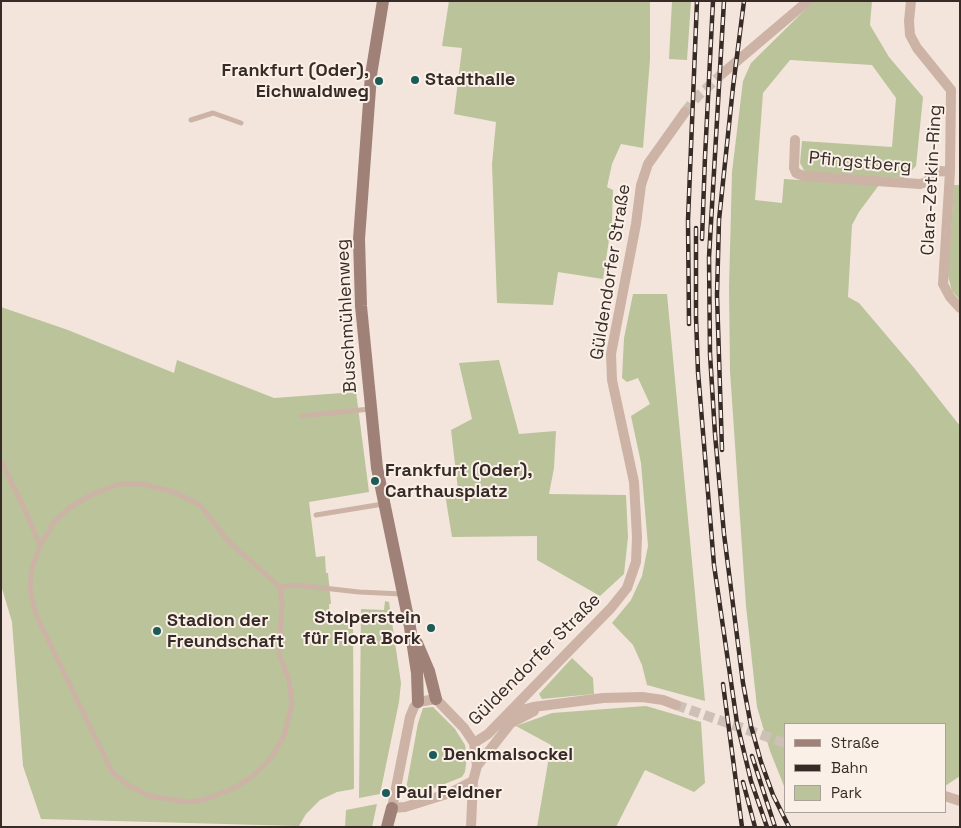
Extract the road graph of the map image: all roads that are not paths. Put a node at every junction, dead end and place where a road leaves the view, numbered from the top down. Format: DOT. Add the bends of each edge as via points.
graph roads {
  1 [pos="382,1"];
  2 [pos="808,1"];
  3 [pos="911,1"];
  4 [pos="723,74"];
  5 [pos="685,112"];
  6 [pos="191,120"];
  7 [pos="241,123"];
  8 [pos="796,140"];
  9 [pos="950,172"];
  10 [pos="960,308"];
  11 [pos="370,409"];
  12 [pos="302,416"];
  13 [pos="1,461"];
  14 [pos="384,504"];
  15 [pos="316,515"];
  16 [pos="40,546"];
  17 [pos="280,587"];
  18 [pos="403,594"];
  19 [pos="410,627"];
  20 [pos="436,699"];
  21 [pos="418,702"];
  22 [pos="552,704"];
  23 [pos="676,705"];
  24 [pos="510,713"];
  25 [pos="474,743"];
  26 [pos="477,766"];
  27 [pos="474,781"];
  28 [pos="946,796"];
  29 [pos="960,801"];
  30 [pos="392,808"];
  31 [pos="387,827"];
  32 [pos="471,827"];
  1 -- 11 [label="street, Buschmühlenweg" via="371,75 359,239"];
  2 -- 4 [label="street"];
  3 -- 9 [label="street, Clara-Zetkin-Ring" via="910,35 951,90"];
  5 -- 24 [label="street, Güldendorfer Straße" via="648,164 641,185 611,354 612,380 634,482 636,562 627,588 611,608"];
  6 -- 7 [label="lane" via="213,113"];
  8 -- 9 [label="street, Pfingstberg" via="794,168 796,173 804,176 920,184 927,182 931,174"];
  9 -- 10 [label="street, Clara-Zetkin-Ring" via="943,284"];
  11 -- 12 [label="lane"];
  11 -- 14 [label="street, Buschmühlenweg"];
  13 -- 16 [label="lane"];
  14 -- 15 [label="lane"];
  14 -- 18 [label="street, Buschmühlenweg"];
  16 -- 17 [label="lane" via="54,522 69,508 119,484 142,484 173,492 199,504 229,542"];
  16 -- 17 [label="lane" via="32,568 30,589 36,615 112,772 149,796 171,800 204,800 232,789 252,777 271,758 284,736 292,704 279,653"];
  17 -- 18 [label="lane" via="296,585"];
  18 -- 19 [label="street, Buschmühlenweg"];
  19 -- 20 [label="street, Buschmühlenweg" via="429,671"];
  19 -- 21 [label="street, Buschmühlenweg"];
  20 -- 21 [label="street"];
  20 -- 25 [label="street"];
  21 -- 30 [label="street" via="410,717"];
  22 -- 23 [label="street" via="642,697"];
  22 -- 24 [label="street"];
  22 -- 26 [label="street" via="511,723"];
  24 -- 25 [label="street, Güldendorfer Straße"];
  25 -- 26 [label="street"];
  26 -- 27 [label="street"];
  27 -- 30 [label="street" via="450,793"];
  27 -- 32 [label="street"];
  28 -- 29 [label="street"];
  30 -- 31 [label="street"];
}
